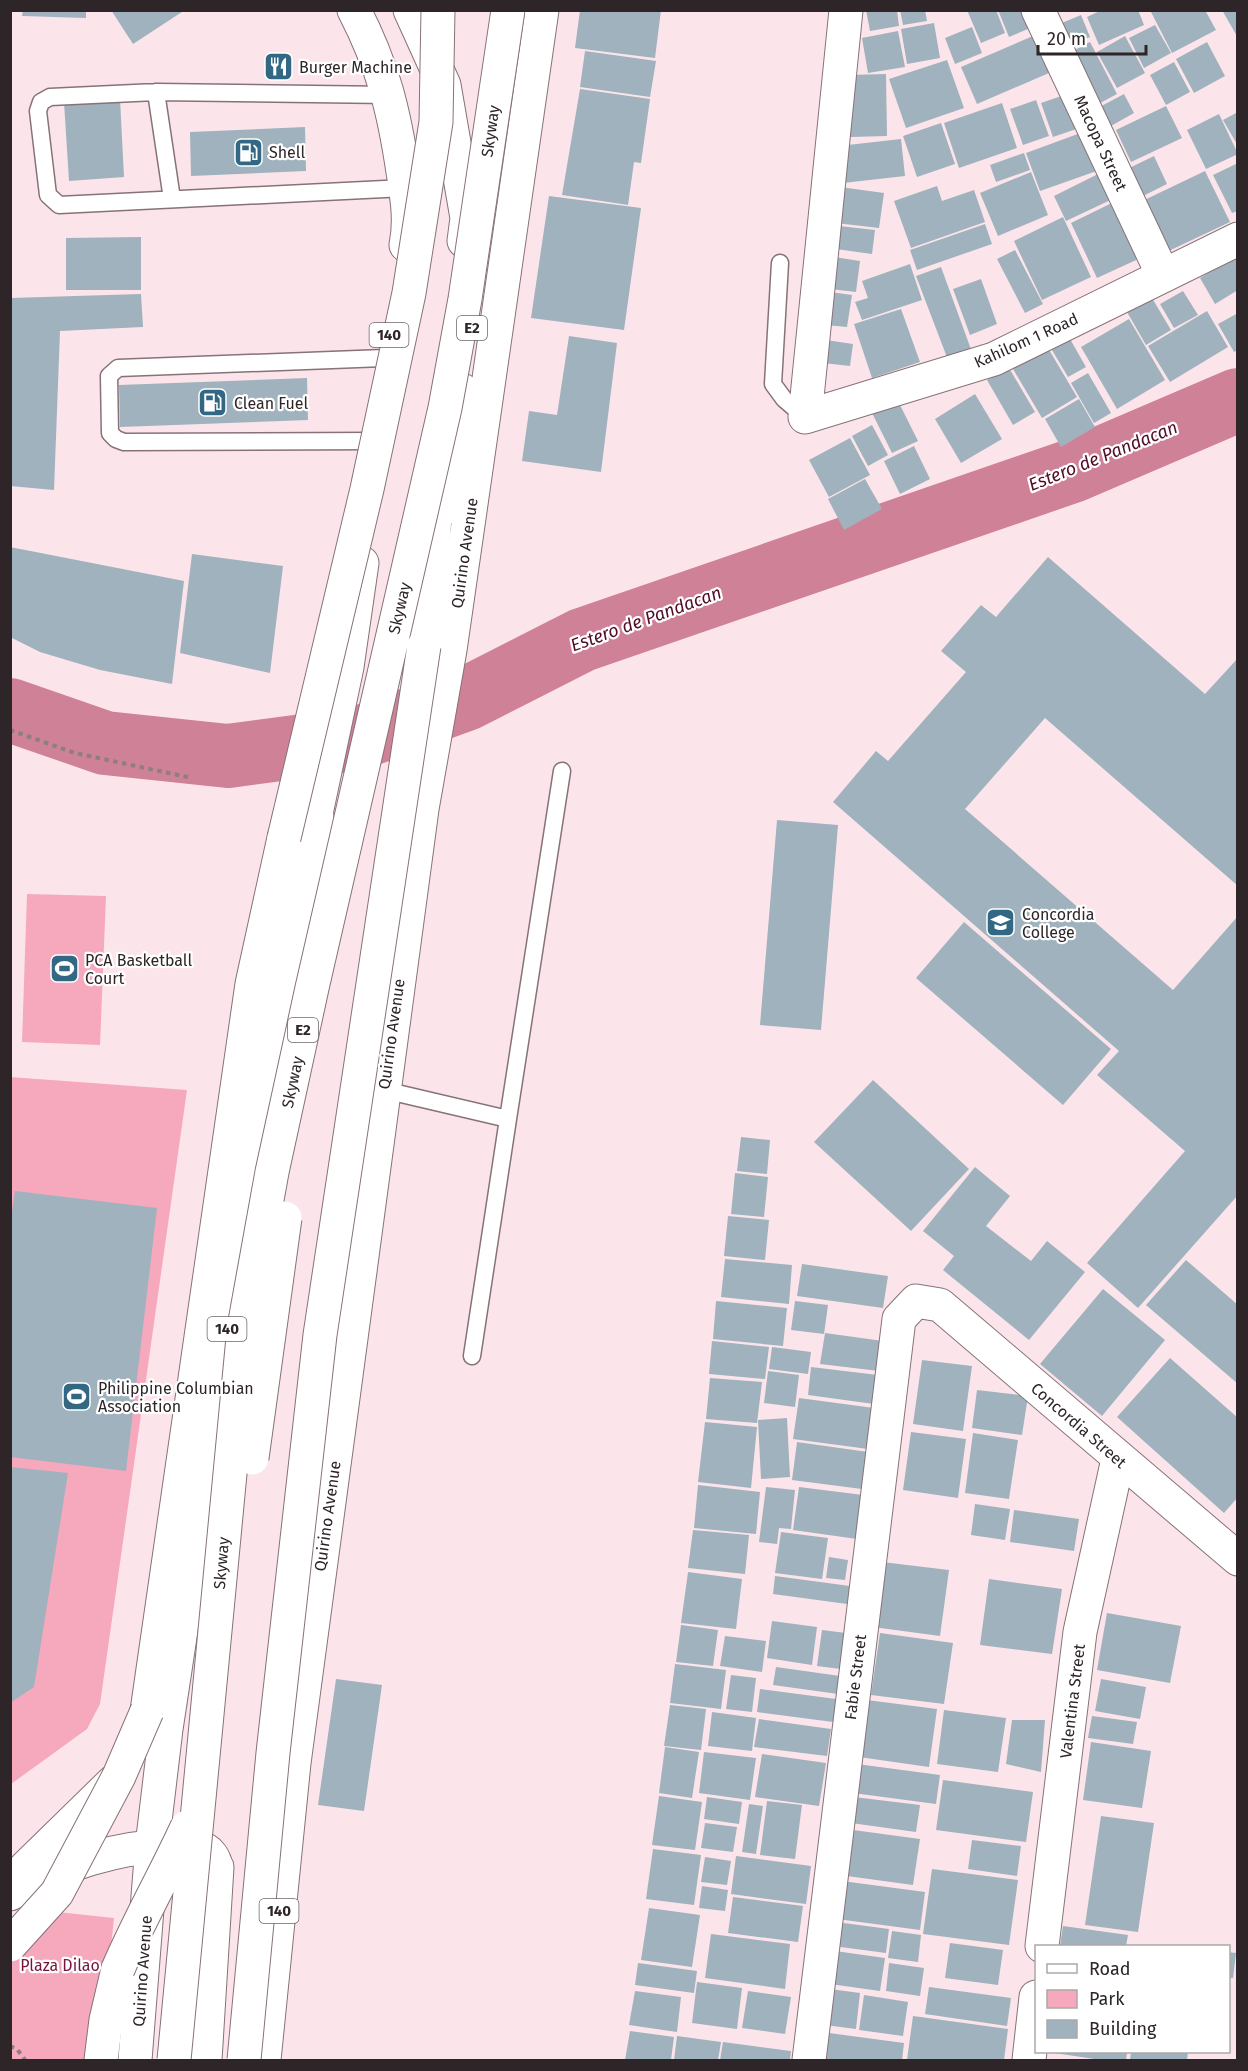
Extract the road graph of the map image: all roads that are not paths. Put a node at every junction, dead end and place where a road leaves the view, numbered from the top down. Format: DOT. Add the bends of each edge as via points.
graph roads {
  1 [pos="354,10"];
  2 [pos="411,10"];
  3 [pos="438,10"];
  4 [pos="508,10"];
  5 [pos="519,10"];
  6 [pos="542,10"];
  7 [pos="846,10"];
  8 [pos="1038,10"];
  9 [pos="156,92"];
  10 [pos="390,95"];
  11 [pos="405,188"];
  12 [pos="172,199"];
  13 [pos="1238,239"];
  14 [pos="780,263"];
  15 [pos="1163,275"];
  16 [pos="384,358"];
  17 [pos="805,417"];
  18 [pos="380,441"];
  19 [pos="437,648"];
  20 [pos="562,771"];
  21 [pos="317,815"];
  22 [pos="384,1090"];
  23 [pos="508,1119"];
  24 [pos="916,1301"];
  25 [pos="472,1356"];
  26 [pos="1118,1459"];
  27 [pos="1238,1559"];
  28 [pos="172,1691"];
  29 [pos="119,1776"];
  30 [pos="152,1846"];
  31 [pos="211,1854"];
  32 [pos="283,1870"];
  33 [pos="10,1887"];
  34 [pos="10,1894"];
  35 [pos="10,1945"];
  36 [pos="1042,1945"];
  37 [pos="1035,2006"];
  38 [pos="101,2061"];
  39 [pos="135,2061"];
  40 [pos="174,2061"];
  41 [pos="205,2061"];
  42 [pos="244,2061"];
  43 [pos="264,2061"];
  44 [pos="809,2061"];
  45 [pos="1029,2061"];
  1 -- 10 [label="main road, Quirino Avenue / 140"];
  2 -- 19 [label="main road, bridge" via="444,84 467,218 442,434"];
  3 -- 29 [label="main road, bridge" via="436,122 409,293 385,413 252,984 147,1711"];
  4 -- 40 [label="main road, Skyway / E2, bridge" via="445,408 312,988 272,1172 244,1328"];
  5 -- 19 [label="main road, Skyway / E2"];
  6 -- 19 [label="main road, Quirino Avenue / 140"];
  7 -- 17 [label="main road"];
  8 -- 15 [label="main road, Macopa Street"];
  9 -- 10 [label="lane"];
  9 -- 12 [label="lane"];
  9 -- 12 [label="lane" via="50,97 41,102 38,111 48,195 59,205"];
  10 -- 11 [label="main road, Quirino Avenue / 140"];
  11 -- 12 [label="lane"];
  11 -- 16 [label="main road, Quirino Avenue / 140" via="410,223"];
  13 -- 15 [label="main road, Kahilom 1 Road"];
  14 -- 17 [label="lane" via="773,384"];
  15 -- 17 [label="main road, Kahilom 1 Road" via="994,359"];
  16 -- 18 [label="main road, Quirino Avenue / 140"];
  16 -- 18 [label="lane" via="118,368 109,376 110,433 124,442"];
  18 -- 21 [label="main road, Quirino Avenue / 140" via="347,667"];
  19 -- 22 [label="main road, Quirino Avenue / 140" via="422,810"];
  19 -- 42 [label="main road, Skyway / E2, bridge" via="320,1335 273,1753"];
  20 -- 23 [label="lane"];
  21 -- 28 [label="main road, Quirino Avenue / 140" via="277,998"];
  21 -- 38 [label="main road, bridge" via="310,1035 214,1743 196,1806 118,1969"];
  22 -- 23 [label="lane"];
  22 -- 32 [label="main road, Quirino Avenue / 140"];
  23 -- 25 [label="lane"];
  24 -- 26 [label="main road, Concordia Street" via="940,1305"];
  24 -- 44 [label="main road, Fabie Street" via="899,1319"];
  26 -- 27 [label="main road, Concordia Street"];
  26 -- 36 [label="main road, Valentina Street" via="1080,1632"];
  28 -- 30 [label="main road, Quirino Avenue / 140"];
  28 -- 33 [label="main road" via="136,1764 101,1807"];
  29 -- 33 [label="main road"];
  29 -- 35 [label="main road, bridge" via="57,1893"];
  30 -- 31 [label="main road" via="198,1846"];
  30 -- 34 [label="main road" via="90,1858"];
  30 -- 39 [label="main road, Quirino Avenue / 140"];
  31 -- 32 [label="main road"];
  31 -- 41 [label="main road" via="217,1867"];
  32 -- 43 [label="main road, Quirino Avenue / 140"];
  37 -- 45 [label="main road"];
}
